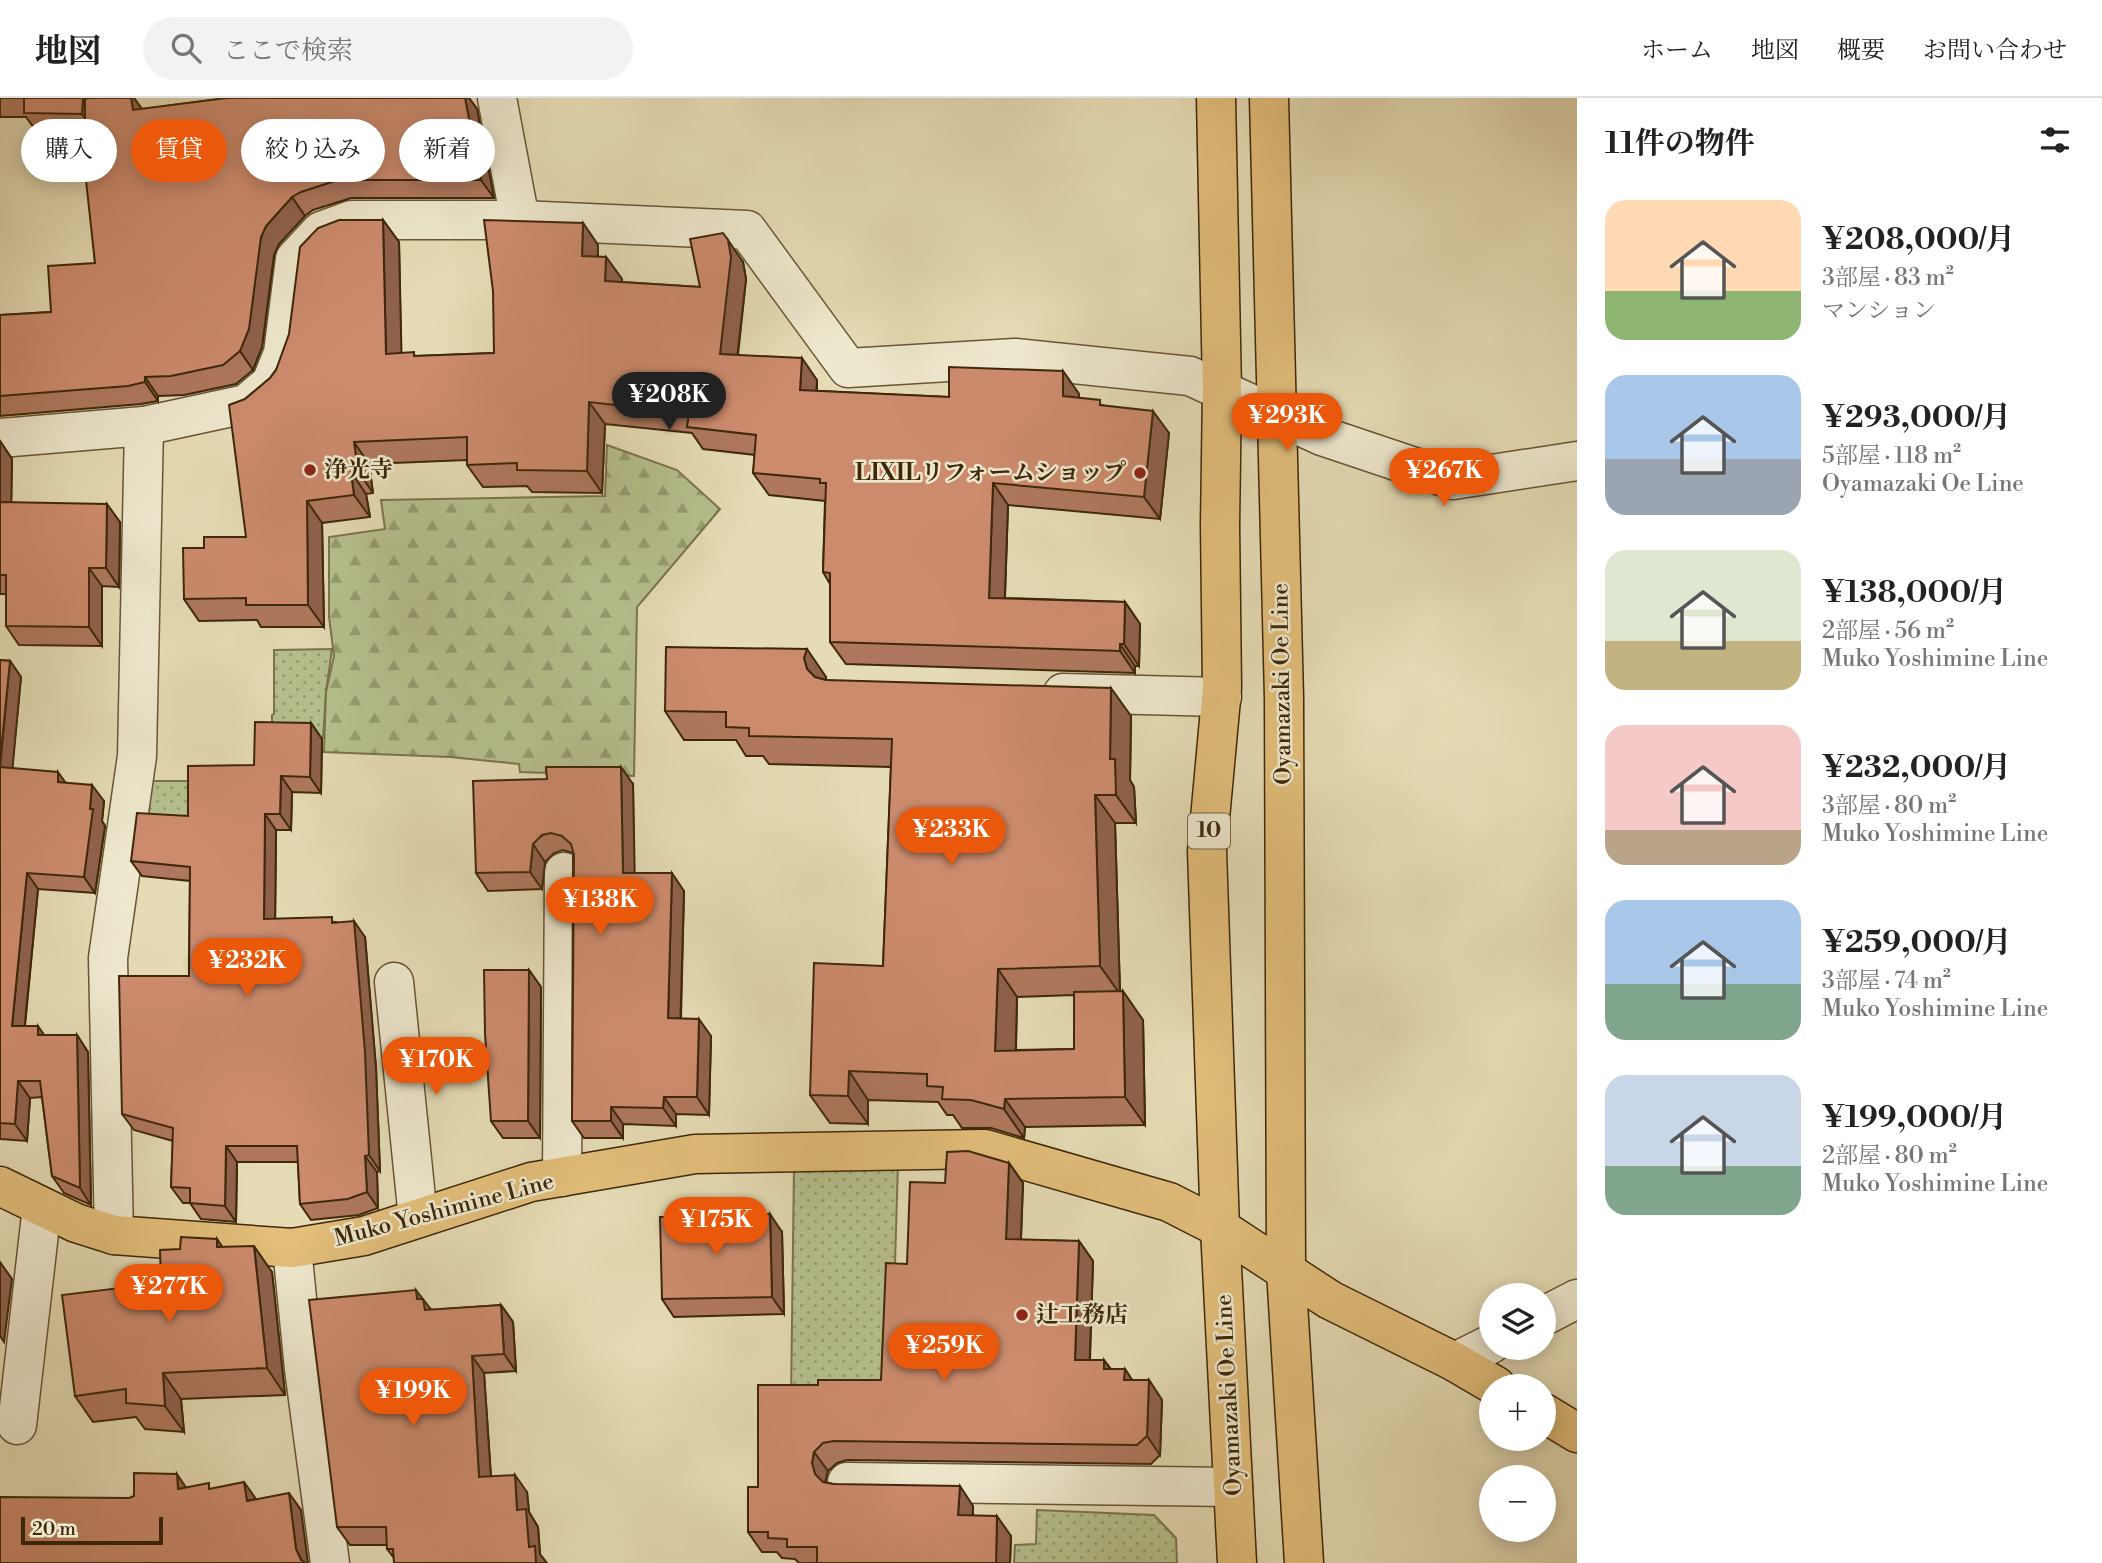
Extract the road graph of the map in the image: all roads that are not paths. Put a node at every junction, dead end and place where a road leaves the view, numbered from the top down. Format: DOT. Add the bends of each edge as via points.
graph roads {
  1 [pos="497,98"];
  2 [pos="1216,98"];
  3 [pos="1269,98"];
  4 [pos="520,220"];
  5 [pos="1222,390"];
  6 [pos="1277,415"];
  7 [pos="144,426"];
  8 [pos="0,438"];
  9 [pos="1577,461"];
  10 [pos="1034,692"];
  11 [pos="1222,697"];
  12 [pos="564,872"];
  13 [pos="394,982"];
  14 [pos="562,1177"];
  15 [pos="0,1186"];
  16 [pos="42,1208"];
  17 [pos="418,1219"];
  18 [pos="1220,1228"];
  19 [pos="114,1235"];
  20 [pos="292,1248"];
  21 [pos="1286,1271"];
  22 [pos="1577,1298"];
  23 [pos="1556,1309"];
  24 [pos="1479,1350"];
  25 [pos="1455,1362"];
  26 [pos="1479,1376"];
  27 [pos="1556,1420"];
  28 [pos="17,1425"];
  29 [pos="1577,1433"];
  30 [pos="847,1482"];
  31 [pos="1233,1487"];
  32 [pos="330,1563"];
  33 [pos="1237,1563"];
  34 [pos="1304,1563"];
  1 -- 4 [label="street"];
  2 -- 5 [label="main road, Oyamazaki Oe Line / 10"];
  3 -- 6 [label="main road, Oyamazaki Oe Line"];
  4 -- 5 [label="street" via="747,230 848,368 1015,358 1190,376"];
  4 -- 7 [label="street" via="351,220 321,231 295,259 283,353 271,383 246,404"];
  5 -- 6 [label="street"];
  5 -- 11 [label="main road, Oyamazaki Oe Line / 10"];
  6 -- 9 [label="street" via="1322,436 1453,480"];
  6 -- 21 [label="main road, Oyamazaki Oe Line" via="1284,698"];
  7 -- 8 [label="street"];
  7 -- 19 [label="street" via="136,756 108,958"];
  10 -- 11 [label="street"];
  11 -- 18 [label="main road, Oyamazaki Oe Line / 10" via="1207,852"];
  12 -- 14 [label="street"];
  13 -- 17 [label="street"];
  14 -- 17 [label="main road, Muko Yoshimine Line" via="531,1182"];
  14 -- 18 [label="main road, Muko Yoshimine Line" via="695,1154 985,1149 1169,1202"];
  15 -- 16 [label="main road, Muko Yoshimine Line"];
  16 -- 19 [label="main road, Muko Yoshimine Line"];
  16 -- 28 [label="street"];
  17 -- 20 [label="main road, Muko Yoshimine Line" via="364,1236"];
  18 -- 21 [label="main road"];
  18 -- 31 [label="main road, Oyamazaki Oe Line / 10"];
  19 -- 20 [label="main road, Muko Yoshimine Line"];
  20 -- 32 [label="street" via="303,1369"];
  21 -- 25 [label="main road" via="1331,1300"];
  21 -- 34 [label="main road, Oyamazaki Oe Line"];
  22 -- 23 [label="street"];
  24 -- 25 [label="street"];
  25 -- 26 [label="main road"];
  27 -- 29 [label="main road"];
  30 -- 31 [label="street"];
  31 -- 33 [label="main road, Oyamazaki Oe Line / 10"];
}
